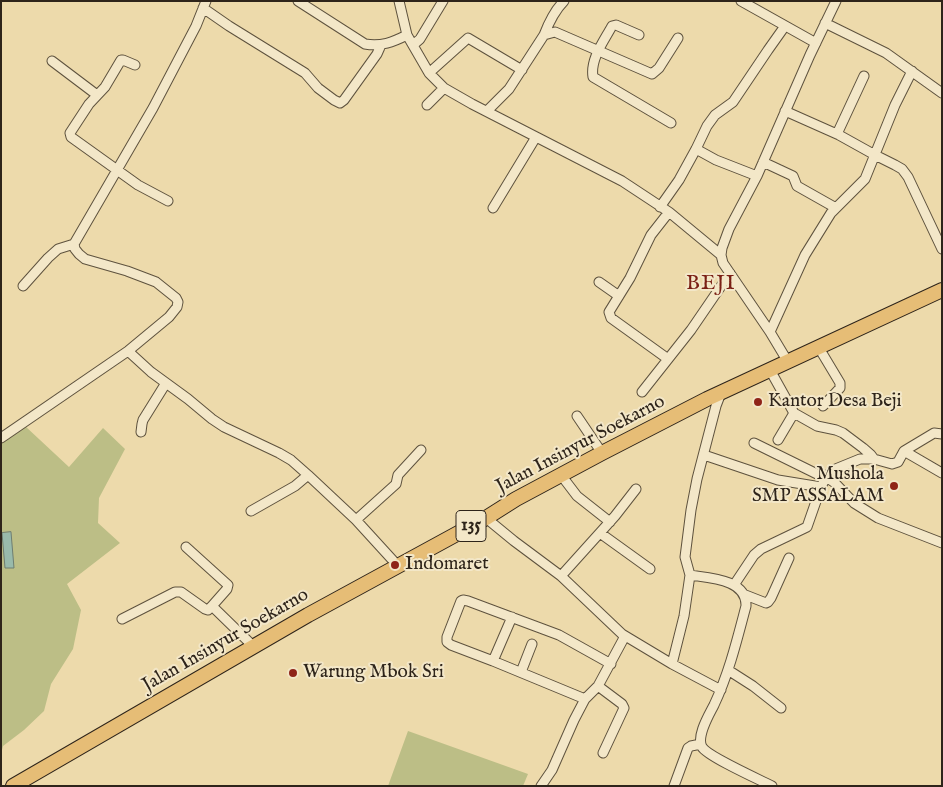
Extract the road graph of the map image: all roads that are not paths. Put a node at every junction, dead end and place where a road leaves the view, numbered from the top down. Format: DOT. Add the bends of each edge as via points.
graph roads {
  1 [pos="298,1"];
  2 [pos="399,1"];
  3 [pos="443,1"];
  4 [pos="564,1"];
  5 [pos="741,1"];
  6 [pos="836,1"];
  7 [pos="204,5"];
  8 [pos="756,5"];
  9 [pos="825,23"];
  10 [pos="785,26"];
  11 [pos="407,35"];
  12 [pos="544,35"];
  13 [pos="639,35"];
  14 [pos="678,38"];
  15 [pos="816,43"];
  16 [pos="381,45"];
  17 [pos="413,45"];
  18 [pos="598,51"];
  19 [pos="52,61"];
  20 [pos="135,65"];
  21 [pos="522,70"];
  22 [pos="912,71"];
  23 [pos="429,73"];
  24 [pos="864,76"];
  25 [pos="444,88"];
  26 [pos="942,93"];
  27 [pos="97,95"];
  28 [pos="428,105"];
  29 [pos="487,111"];
  30 [pos="785,111"];
  31 [pos="671,123"];
  32 [pos="837,134"];
  33 [pos="536,137"];
  34 [pos="696,149"];
  35 [pos="875,156"];
  36 [pos="763,162"];
  37 [pos="118,170"];
  38 [pos="756,176"];
  39 [pos="168,201"];
  40 [pos="660,207"];
  41 [pos="493,208"];
  42 [pos="836,208"];
  43 [pos="669,212"];
  44 [pos="74,244"];
  45 [pos="942,249"];
  46 [pos="721,255"];
  47 [pos="730,273"];
  48 [pos="599,282"];
  49 [pos="23,286"];
  50 [pos="942,290"];
  51 [pos="619,296"];
  52 [pos="770,332"];
  53 [pos="819,348"];
  54 [pos="128,351"];
  55 [pos="668,359"];
  56 [pos="788,362"];
  57 [pos="770,370"];
  58 [pos="166,383"];
  59 [pos="642,392"];
  60 [pos="721,393"];
  61 [pos="823,406"];
  62 [pos="794,413"];
  63 [pos="577,416"];
  64 [pos="141,432"];
  65 [pos="942,434"];
  66 [pos="1,438"];
  67 [pos="778,440"];
  68 [pos="754,443"];
  69 [pos="420,450"];
  70 [pos="904,451"];
  71 [pos="602,453"];
  72 [pos="704,455"];
  73 [pos="874,459"];
  74 [pos="942,473"];
  75 [pos="308,475"];
  76 [pos="561,475"];
  77 [pos="826,477"];
  78 [pos="820,487"];
  79 [pos="636,489"];
  80 [pos="251,511"];
  81 [pos="486,518"];
  82 [pos="356,520"];
  83 [pos="610,522"];
  84 [pos="600,533"];
  85 [pos="942,542"];
  86 [pos="186,547"];
  87 [pos="789,558"];
  88 [pos="398,566"];
  89 [pos="650,569"];
  90 [pos="690,575"];
  91 [pos="561,576"];
  92 [pos="734,585"];
  93 [pos="743,594"];
  94 [pos="212,606"];
  95 [pos="512,617"];
  96 [pos="122,619"];
  97 [pos="625,636"];
  98 [pos="532,644"];
  99 [pos="253,646"];
  100 [pos="493,661"];
  101 [pos="611,664"];
  102 [pos="672,664"];
  103 [pos="728,670"];
  104 [pos="521,672"];
  105 [pos="598,686"];
  106 [pos="721,690"];
  107 [pos="586,699"];
  108 [pos="781,708"];
  109 [pos="701,744"];
  110 [pos="603,753"];
  111 [pos="13,786"];
  112 [pos="541,786"];
  113 [pos="674,786"];
  114 [pos="772,786"];
  1 -- 16 [label="street" via="365,44"];
  2 -- 11 [label="street"];
  3 -- 17 [label="street"];
  4 -- 12 [label="street" via="548,23"];
  5 -- 8 [label="street"];
  6 -- 9 [label="street"];
  7 -- 16 [label="street" via="229,26 305,73 318,88 340,103"];
  7 -- 37 [label="street" via="196,26"];
  8 -- 10 [label="street"];
  9 -- 15 [label="street"];
  9 -- 22 [label="street" via="886,53"];
  10 -- 15 [label="street"];
  10 -- 34 [label="street" via="733,102 707,126"];
  11 -- 16 [label="street"];
  11 -- 17 [label="street"];
  12 -- 18 [label="street" via="555,32"];
  12 -- 21 [label="street"];
  13 -- 18 [label="street" via="612,26"];
  14 -- 18 [label="street" via="652,74"];
  15 -- 30 [label="street"];
  17 -- 23 [label="street"];
  18 -- 31 [label="street" via="592,67 593,77"];
  19 -- 27 [label="street"];
  20 -- 27 [label="street" via="120,60"];
  21 -- 23 [label="street" via="468,38"];
  21 -- 29 [label="street"];
  22 -- 26 [label="street"];
  22 -- 35 [label="street"];
  23 -- 25 [label="street"];
  24 -- 32 [label="street"];
  25 -- 28 [label="street"];
  25 -- 29 [label="street"];
  27 -- 37 [label="street" via="70,135"];
  29 -- 33 [label="street"];
  30 -- 32 [label="street"];
  30 -- 36 [label="street"];
  32 -- 35 [label="street"];
  33 -- 40 [label="street" via="622,181"];
  33 -- 41 [label="street"];
  34 -- 38 [label="street"];
  34 -- 40 [label="street"];
  35 -- 42 [label="street" via="864,182"];
  35 -- 45 [label="street" via="902,169 908,177"];
  36 -- 38 [label="street"];
  36 -- 42 [label="street" via="794,176 797,186"];
  37 -- 39 [label="street" via="138,186"];
  37 -- 44 [label="street"];
  38 -- 46 [label="street" via="729,229"];
  40 -- 43 [label="street"];
  42 -- 52 [label="street" via="805,256"];
  43 -- 46 [label="street"];
  43 -- 51 [label="street" via="647,244"];
  44 -- 49 [label="street" via="58,249"];
  44 -- 54 [label="street" via="85,259 156,282 176,298 177,307 169,317"];
  46 -- 47 [label="street"];
  47 -- 52 [label="street"];
  47 -- 55 [label="street"];
  48 -- 51 [label="street"];
  50 -- 53 [label="main road, Jalan Insinyur Soekarno / 135"];
  51 -- 55 [label="street" via="609,312 611,318"];
  52 -- 56 [label="street"];
  53 -- 56 [label="main road, Jalan Insinyur Soekarno / 135"];
  53 -- 61 [label="street" via="841,385"];
  54 -- 58 [label="street"];
  54 -- 66 [label="street"];
  55 -- 59 [label="street"];
  56 -- 57 [label="main road, Jalan Insinyur Soekarno / 135"];
  57 -- 60 [label="main road, Jalan Insinyur Soekarno / 135"];
  57 -- 62 [label="street"];
  58 -- 64 [label="street" via="144,420"];
  58 -- 75 [label="street" via="224,427 279,453"];
  60 -- 71 [label="main road, Jalan Insinyur Soekarno / 135"];
  60 -- 72 [label="street"];
  62 -- 67 [label="street"];
  62 -- 73 [label="street" via="817,426 843,433"];
  63 -- 71 [label="street"];
  65 -- 70 [label="street" via="934,433"];
  68 -- 77 [label="street"];
  69 -- 82 [label="street" via="398,475 396,484"];
  70 -- 73 [label="street" via="896,463"];
  70 -- 74 [label="street"];
  71 -- 76 [label="main road, Jalan Insinyur Soekarno / 135"];
  72 -- 78 [label="street" via="778,480"];
  72 -- 90 [label="street" via="691,510 685,557"];
  73 -- 77 [label="street" via="860,459 833,470"];
  75 -- 80 [label="street"];
  75 -- 82 [label="street"];
  76 -- 81 [label="main road, Jalan Insinyur Soekarno / 135"];
  76 -- 83 [label="street" via="577,496"];
  77 -- 78 [label="street"];
  77 -- 85 [label="street" via="854,504 878,518"];
  78 -- 92 [label="street" via="808,527 761,549"];
  79 -- 83 [label="street"];
  81 -- 88 [label="main road, Jalan Insinyur Soekarno / 135"];
  81 -- 91 [label="street"];
  82 -- 88 [label="street"];
  83 -- 84 [label="street"];
  84 -- 89 [label="street"];
  84 -- 91 [label="street"];
  86 -- 94 [label="street" via="228,584"];
  87 -- 93 [label="street" via="768,602"];
  88 -- 99 [label="main road, Jalan Insinyur Soekarno / 135"];
  90 -- 92 [label="street"];
  90 -- 102 [label="street"];
  91 -- 97 [label="street"];
  92 -- 93 [label="street"];
  93 -- 103 [label="street" via="746,606"];
  94 -- 96 [label="street" via="208,610 202,608 178,592"];
  94 -- 99 [label="street"];
  95 -- 100 [label="street"];
  95 -- 100 [label="street" via="461,601 447,642"];
  95 -- 101 [label="street" via="559,635"];
  97 -- 101 [label="street"];
  97 -- 102 [label="street"];
  98 -- 104 [label="street"];
  99 -- 111 [label="main road, Jalan Insinyur Soekarno / 135"];
  100 -- 104 [label="street"];
  101 -- 105 [label="street"];
  102 -- 106 [label="street"];
  103 -- 106 [label="street"];
  103 -- 108 [label="street"];
  104 -- 107 [label="street"];
  105 -- 107 [label="street"];
  105 -- 110 [label="street" via="624,708"];
  106 -- 109 [label="street" via="702,732"];
  107 -- 112 [label="street"];
  109 -- 113 [label="street" via="688,748"];
  109 -- 114 [label="street" via="705,751"];
}
